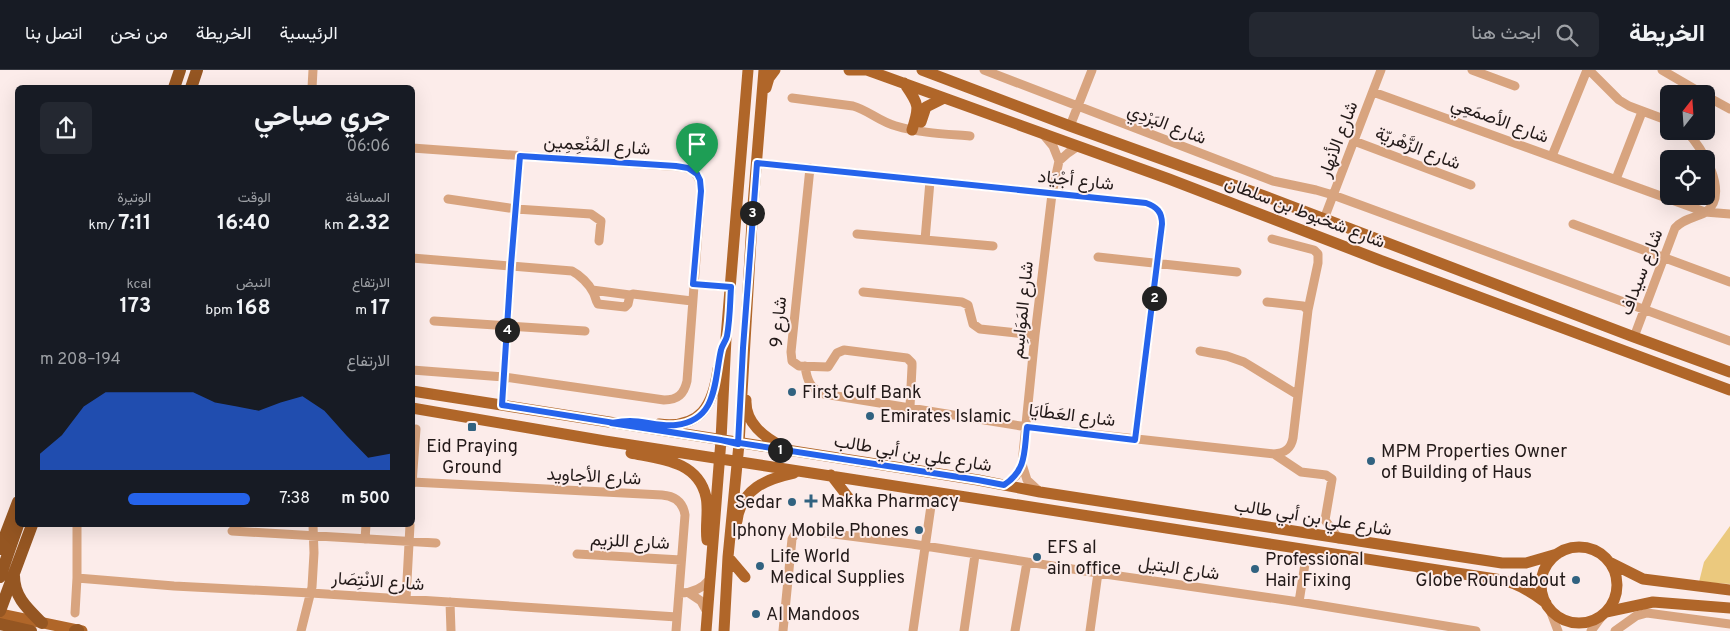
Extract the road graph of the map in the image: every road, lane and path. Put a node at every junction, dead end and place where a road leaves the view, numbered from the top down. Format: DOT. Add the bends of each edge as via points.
graph roads {
  1 [pos="180,70"];
  2 [pos="197,70"];
  3 [pos="313,70"];
  4 [pos="744,70"];
  5 [pos="748,70"];
  6 [pos="764,70"];
  7 [pos="775,70"];
  8 [pos="848,70"];
  9 [pos="865,70"];
  10 [pos="922,70"];
  11 [pos="1092,70"];
  12 [pos="1381,70"];
  13 [pos="1472,70"];
  14 [pos="1588,70"];
  15 [pos="1662,70"];
  16 [pos="989,71"];
  17 [pos="747,82"];
  18 [pos="904,83"];
  19 [pos="175,85"];
  20 [pos="192,85"];
  21 [pos="312,85"];
  22 [pos="1688,85"];
  23 [pos="1515,86"];
  24 [pos="1373,92"];
  25 [pos="792,98"];
  26 [pos="944,98"];
  27 [pos="1715,101"];
  28 [pos="1078,107"];
  29 [pos="1730,109"];
  30 [pos="760,112"];
  31 [pos="1642,112"];
  32 [pos="1660,118"];
  33 [pos="1070,126"];
  34 [pos="916,131"];
  35 [pos="1043,134"];
  36 [pos="970,136"];
  37 [pos="1694,140"];
  38 [pos="1354,142"];
  39 [pos="1078,146"];
  40 [pos="415,148"];
  41 [pos="520,156"];
  42 [pos="1552,156"];
  43 [pos="1059,161"];
  44 [pos="757,163"];
  45 [pos="810,168"];
  46 [pos="1616,179"];
  47 [pos="930,181"];
  48 [pos="1471,185"];
  49 [pos="1052,194"];
  50 [pos="1334,196"];
  51 [pos="448,200"];
  52 [pos="516,209"];
  53 [pos="1705,212"];
  54 [pos="1730,214"];
  55 [pos="1324,220"];
  56 [pos="1572,224"];
  57 [pos="857,234"];
  58 [pos="925,240"];
  59 [pos="1272,240"];
  60 [pos="599,241"];
  61 [pos="994,246"];
  62 [pos="1098,257"];
  63 [pos="415,258"];
  64 [pos="1664,258"];
  65 [pos="1158,263"];
  66 [pos="511,265"];
  67 [pos="1237,272"];
  68 [pos="1730,282"];
  69 [pos="693,284"];
  70 [pos="731,287"];
  71 [pos="592,290"];
  72 [pos="862,292"];
  73 [pos="630,295"];
  74 [pos="692,301"];
  75 [pos="1267,302"];
  76 [pos="1644,309"];
  77 [pos="1308,310"];
  78 [pos="434,321"];
  79 [pos="507,326"];
  80 [pos="585,331"];
  81 [pos="1035,335"];
  82 [pos="1634,337"];
  83 [pos="726,338"];
  84 [pos="1730,341"];
  85 [pos="1200,351"];
  86 [pos="743,359"];
  87 [pos="805,366"];
  88 [pos="415,370"];
  89 [pos="1730,372"];
  90 [pos="504,377"];
  91 [pos="1730,390"];
  92 [pos="415,391"];
  93 [pos="1298,395"];
  94 [pos="502,405"];
  95 [pos="910,407"];
  96 [pos="415,409"];
  97 [pos="611,423"];
  98 [pos="1027,427"];
  99 [pos="416,429"];
  100 [pos="721,440"];
  101 [pos="1135,440"];
  102 [pos="605,441"];
  103 [pos="738,444"];
  104 [pos="415,447"];
  105 [pos="1274,454"];
  106 [pos="719,459"];
  107 [pos="736,461"];
  108 [pos="848,461"];
  109 [pos="1022,464"];
  110 [pos="803,472"];
  111 [pos="831,475"];
  112 [pos="415,483"];
  113 [pos="1004,485"];
  114 [pos="933,492"];
  115 [pos="1040,492"];
  116 [pos="848,497"];
  117 [pos="15,510"];
  118 [pos="17,527"];
  119 [pos="31,527"];
  120 [pos="77,527"];
  121 [pos="313,527"];
  122 [pos="366,527"];
  123 [pos="410,527"];
  124 [pos="232,531"];
  125 [pos="314,536"];
  126 [pos="365,539"];
  127 [pos="1339,539"];
  128 [pos="409,541"];
  129 [pos="436,543"];
  130 [pos="926,546"];
  131 [pos="0,549"];
  132 [pos="1307,551"];
  133 [pos="577,554"];
  134 [pos="975,554"];
  135 [pos="1556,554"];
  136 [pos="728,556"];
  137 [pos="681,560"];
  138 [pos="712,561"];
  139 [pos="1027,562"];
  140 [pos="1611,563"];
  141 [pos="14,573"];
  142 [pos="1098,573"];
  143 [pos="0,577"];
  144 [pos="744,577"];
  145 [pos="77,578"];
  146 [pos="710,579"];
  147 [pos="1730,590"];
  148 [pos="311,593"];
  149 [pos="684,593"];
  150 [pos="406,599"];
  151 [pos="450,602"];
  152 [pos="1300,602"];
  153 [pos="1548,606"];
  154 [pos="1730,608"];
  155 [pos="0,613"];
  156 [pos="75,613"];
  157 [pos="707,613"];
  158 [pos="1604,614"];
  159 [pos="676,617"];
  160 [pos="0,624"];
  161 [pos="1730,624"];
  162 [pos="36,627"];
  163 [pos="79,631"];
  164 [pos="301,631"];
  165 [pos="451,631"];
  166 [pos="676,631"];
  167 [pos="706,631"];
  168 [pos="724,631"];
  169 [pos="783,631"];
  170 [pos="913,631"];
  171 [pos="964,631"];
  172 [pos="1015,631"];
  173 [pos="1090,631"];
  174 [pos="1476,631"];
  175 [pos="1558,631"];
  176 [pos="1591,631"];
  177 [pos="1615,631"];
  1 -- 19 [label="highway"];
  2 -- 20 [label="highway"];
  3 -- 21 [label="street"];
  4 -- 17 [label="main road"];
  5 -- 17 [label="main road"];
  6 -- 30 [label="main road"];
  7 -- 30 [label="main road" via="769,78"];
  8 -- 9 [label="main road, شارع شخبوط بن سلطان"];
  9 -- 18 [label="main road, شارع شخبوط بن سلطان"];
  10 -- 33 [label="main road, شارع شخبوط بن سلطان"];
  11 -- 28 [label="street"];
  12 -- 24 [label="street, شارع الأنهار"];
  13 -- 23 [label="street"];
  14 -- 31 [label="street" via="1619,100"];
  14 -- 42 [label="street"];
  15 -- 22 [label="street"];
  16 -- 28 [label="street, شارع البَرْدِي"];
  17 -- 70 [label="main road"];
  18 -- 26 [label="main road, شارع شخبوط بن سلطان"];
  18 -- 34 [label="main road" via="918,106"];
  24 -- 38 [label="street, شارع الأنهار"];
  24 -- 42 [label="street, شارع الأصمَعِي"];
  25 -- 34 [label="street" via="861,108 888,123"];
  26 -- 34 [label="main road" via="926,107"];
  26 -- 35 [label="main road, شارع شخبوط بن سلطان"];
  27 -- 29 [label="street"];
  28 -- 33 [label="street"];
  28 -- 50 [label="street, شارع البَرْدِي" via="1273,182"];
  30 -- 44 [label="main road"];
  31 -- 32 [label="street"];
  31 -- 46 [label="street"];
  33 -- 55 [label="main road, شارع شخبوط بن سلطان"];
  34 -- 36 [label="street"];
  35 -- 39 [label="main road, شارع شخبوط بن سلطان"];
  35 -- 43 [label="street"];
  37 -- 53 [label="street" via="1719,184 1714,204"];
  38 -- 48 [label="street, شارع الزَّهْريّة"];
  38 -- 50 [label="street, شارع الأنهار"];
  39 -- 43 [label="street"];
  39 -- 91 [label="main road, شارع شخبوط بن سلطان"];
  40 -- 41 [label="street, شارع المُنْعِمِين"];
  41 -- 52 [label="street"];
  41 -- 69 [label="street, شارع المُنْعِمِين" via="676,166 694,171 700,180 701,191"];
  42 -- 46 [label="street, شارع الأصمَعِي"];
  43 -- 49 [label="street, شارع المَوَاسِم"];
  44 -- 45 [label="street, شارع أجْيَاد"];
  44 -- 86 [label="main road"];
  45 -- 47 [label="street, شارع أجْيَاد"];
  45 -- 87 [label="street, شارع 9" via="791,352 794,363"];
  46 -- 53 [label="street, شارع الأصمَعِي"];
  47 -- 49 [label="street, شارع أجْيَاد"];
  47 -- 58 [label="street"];
  49 -- 65 [label="street, شارع أجْيَاد" via="1152,205 1162,216"];
  49 -- 81 [label="street, شارع المَوَاسِم"];
  50 -- 55 [label="street, شارع الأنهار"];
  50 -- 76 [label="street, شارع البَرْدِي"];
  51 -- 52 [label="street"];
  52 -- 60 [label="street" via="592,214 601,221"];
  52 -- 66 [label="street"];
  53 -- 54 [label="street, شارع الأصمَعِي"];
  53 -- 64 [label="street, شارع سيداف" via="1675,228"];
  55 -- 82 [label="main road, شارع شخبوط بن سلطان"];
  56 -- 64 [label="street"];
  57 -- 58 [label="street"];
  58 -- 61 [label="street"];
  59 -- 77 [label="street" via="1314,250 1318,254"];
  62 -- 65 [label="street"];
  63 -- 66 [label="street"];
  64 -- 68 [label="street"];
  64 -- 76 [label="street, شارع سيداف"];
  65 -- 67 [label="street"];
  65 -- 101 [label="street, شارع أجْيَاد"];
  66 -- 71 [label="street" via="572,271"];
  66 -- 79 [label="street"];
  69 -- 70 [label="street"];
  69 -- 74 [label="street, شارع المُنْعِمِين"];
  70 -- 83 [label="main road"];
  71 -- 73 [label="street"];
  71 -- 73 [label="street" via="596,303 600,304 625,307"];
  72 -- 81 [label="street" via="962,302 968,304 973,324 980,329"];
  73 -- 74 [label="street"];
  74 -- 90 [label="street, شارع المُنْعِمِين" via="687,381 677,398 664,400"];
  75 -- 77 [label="street" via="1303,306"];
  76 -- 82 [label="street, شارع سيداف"];
  76 -- 84 [label="street, شارع البَرْدِي"];
  77 -- 93 [label="street"];
  78 -- 79 [label="street"];
  79 -- 80 [label="street"];
  79 -- 90 [label="street"];
  81 -- 98 [label="street, شارع المَوَاسِم"];
  82 -- 89 [label="main road, شارع شخبوط بن سلطان"];
  83 -- 97 [label="main road" via="721,348 713,397 699,414 678,425 630,421"];
  83 -- 100 [label="main road"];
  85 -- 93 [label="street" via="1244,362"];
  86 -- 103 [label="main road"];
  86 -- 108 [label="main road" via="747,374 745,407 758,430 783,447"];
  87 -- 95 [label="street, شارع العَطَايَا" via="809,382 818,392"];
  87 -- 95 [label="street, شارع 9" via="828,367 837,353 844,350 907,358 912,363"];
  88 -- 90 [label="street, شارع المُنْعِمِين"];
  90 -- 94 [label="street"];
  92 -- 94 [label="main road, شارع علي بن أبي طالب"];
  93 -- 105 [label="street" via="1292,443 1286,452"];
  94 -- 97 [label="main road, شارع علي بن أبي طالب"];
  95 -- 98 [label="street, شارع العَطَايَا"];
  96 -- 102 [label="main road, شارع علي بن أبي طالب"];
  97 -- 100 [label="main road, شارع علي بن أبي طالب"];
  98 -- 101 [label="street, شارع العَطَايَا"];
  98 -- 109 [label="street, شارع المَوَاسِم"];
  99 -- 104 [label="street"];
  100 -- 103 [label="main road, شارع علي بن أبي طالب"];
  100 -- 106 [label="main road"];
  101 -- 105 [label="street, شارع العَطَايَا"];
  102 -- 106 [label="main road, شارع علي بن أبي طالب"];
  102 -- 138 [label="main road" via="626,452 670,460 698,478 707,498 706,538"];
  103 -- 107 [label="main road"];
  103 -- 108 [label="main road, شارع علي بن أبي طالب"];
  105 -- 127 [label="street" via="1301,472 1326,475 1332,479 1325,520"];
  106 -- 107 [label="main road, شارع علي بن أبي طالب"];
  106 -- 138 [label="main road"];
  107 -- 110 [label="main road, شارع علي بن أبي طالب"];
  107 -- 136 [label="main road"];
  108 -- 113 [label="main road, شارع علي بن أبي طالب"];
  109 -- 113 [label="street" via="1016,476"];
  109 -- 115 [label="street" via="1027,480"];
  110 -- 111 [label="main road, شارع علي بن أبي طالب"];
  110 -- 136 [label="main road" via="776,477 750,493 738,510 735,539"];
  111 -- 114 [label="main road, شارع علي بن أبي طالب"];
  111 -- 116 [label="main road"];
  112 -- 137 [label="street, شارع الأجاويد" via="669,496 679,501 684,509"];
  113 -- 115 [label="main road, شارع علي بن أبي طالب"];
  114 -- 130 [label="street"];
  114 -- 132 [label="main road, شارع علي بن أبي طالب"];
  115 -- 127 [label="main road, شارع علي بن أبي طالب"];
  117 -- 131 [label="highway"];
  118 -- 143 [label="highway"];
  119 -- 141 [label="highway"];
  120 -- 145 [label="street"];
  121 -- 125 [label="street"];
  122 -- 126 [label="street"];
  123 -- 128 [label="street"];
  124 -- 125 [label="street"];
  125 -- 126 [label="street"];
  125 -- 148 [label="street"];
  126 -- 128 [label="street"];
  127 -- 135 [label="main road, شارع علي بن أبي طالب" via="1514,564 1538,561"];
  128 -- 129 [label="street"];
  128 -- 150 [label="street"];
  130 -- 134 [label="street, شارع البتيل"];
  130 -- 169 [label="street, شارع البتيل" via="804,530 795,534"];
  130 -- 170 [label="street"];
  132 -- 152 [label="street"];
  132 -- 153 [label="main road, شارع علي بن أبي طالب" via="1510,582 1534,594"];
  133 -- 137 [label="street, شارع اللزيم"];
  134 -- 139 [label="street, شارع البتيل"];
  134 -- 171 [label="street"];
  135 -- 140 [label="main road" via="1581,547 1598,552"];
  135 -- 153 [label="main road" via="1542,577 1542,595"];
  136 -- 144 [label="main road"];
  136 -- 168 [label="main road"];
  137 -- 149 [label="street, شارع الأجاويد"];
  138 -- 146 [label="main road"];
  139 -- 142 [label="street, شارع البتيل"];
  139 -- 172 [label="street"];
  140 -- 147 [label="main road" via="1643,579"];
  140 -- 158 [label="main road" via="1618,585 1615,600"];
  141 -- 155 [label="highway"];
  141 -- 162 [label="highway" via="20,601"];
  142 -- 152 [label="street, شارع البتيل"];
  142 -- 173 [label="street"];
  145 -- 148 [label="street, شارع الانْتِصَار"];
  145 -- 156 [label="street"];
  146 -- 149 [label="street" via="701,588"];
  146 -- 157 [label="main road"];
  148 -- 150 [label="street, شارع الانْتِصَار"];
  148 -- 164 [label="street"];
  149 -- 157 [label="street" via="701,600"];
  149 -- 159 [label="street, شارع الأجاويد"];
  150 -- 151 [label="street, شارع الانْتِصَار"];
  151 -- 159 [label="street, شارع الانْتِصَار"];
  151 -- 165 [label="street"];
  152 -- 174 [label="street, شارع البتيل"];
  153 -- 158 [label="main road" via="1565,621 1575,623 1584,623"];
  153 -- 175 [label="street"];
  154 -- 158 [label="main road" via="1653,602"];
  155 -- 162 [label="main road"];
  157 -- 167 [label="main road"];
  158 -- 176 [label="street"];
  159 -- 166 [label="street, شارع الأجاويد"];
  160 -- 162 [label="highway"];
  161 -- 177 [label="street" via="1647,613 1636,616"];
  162 -- 163 [label="main road"];
}
